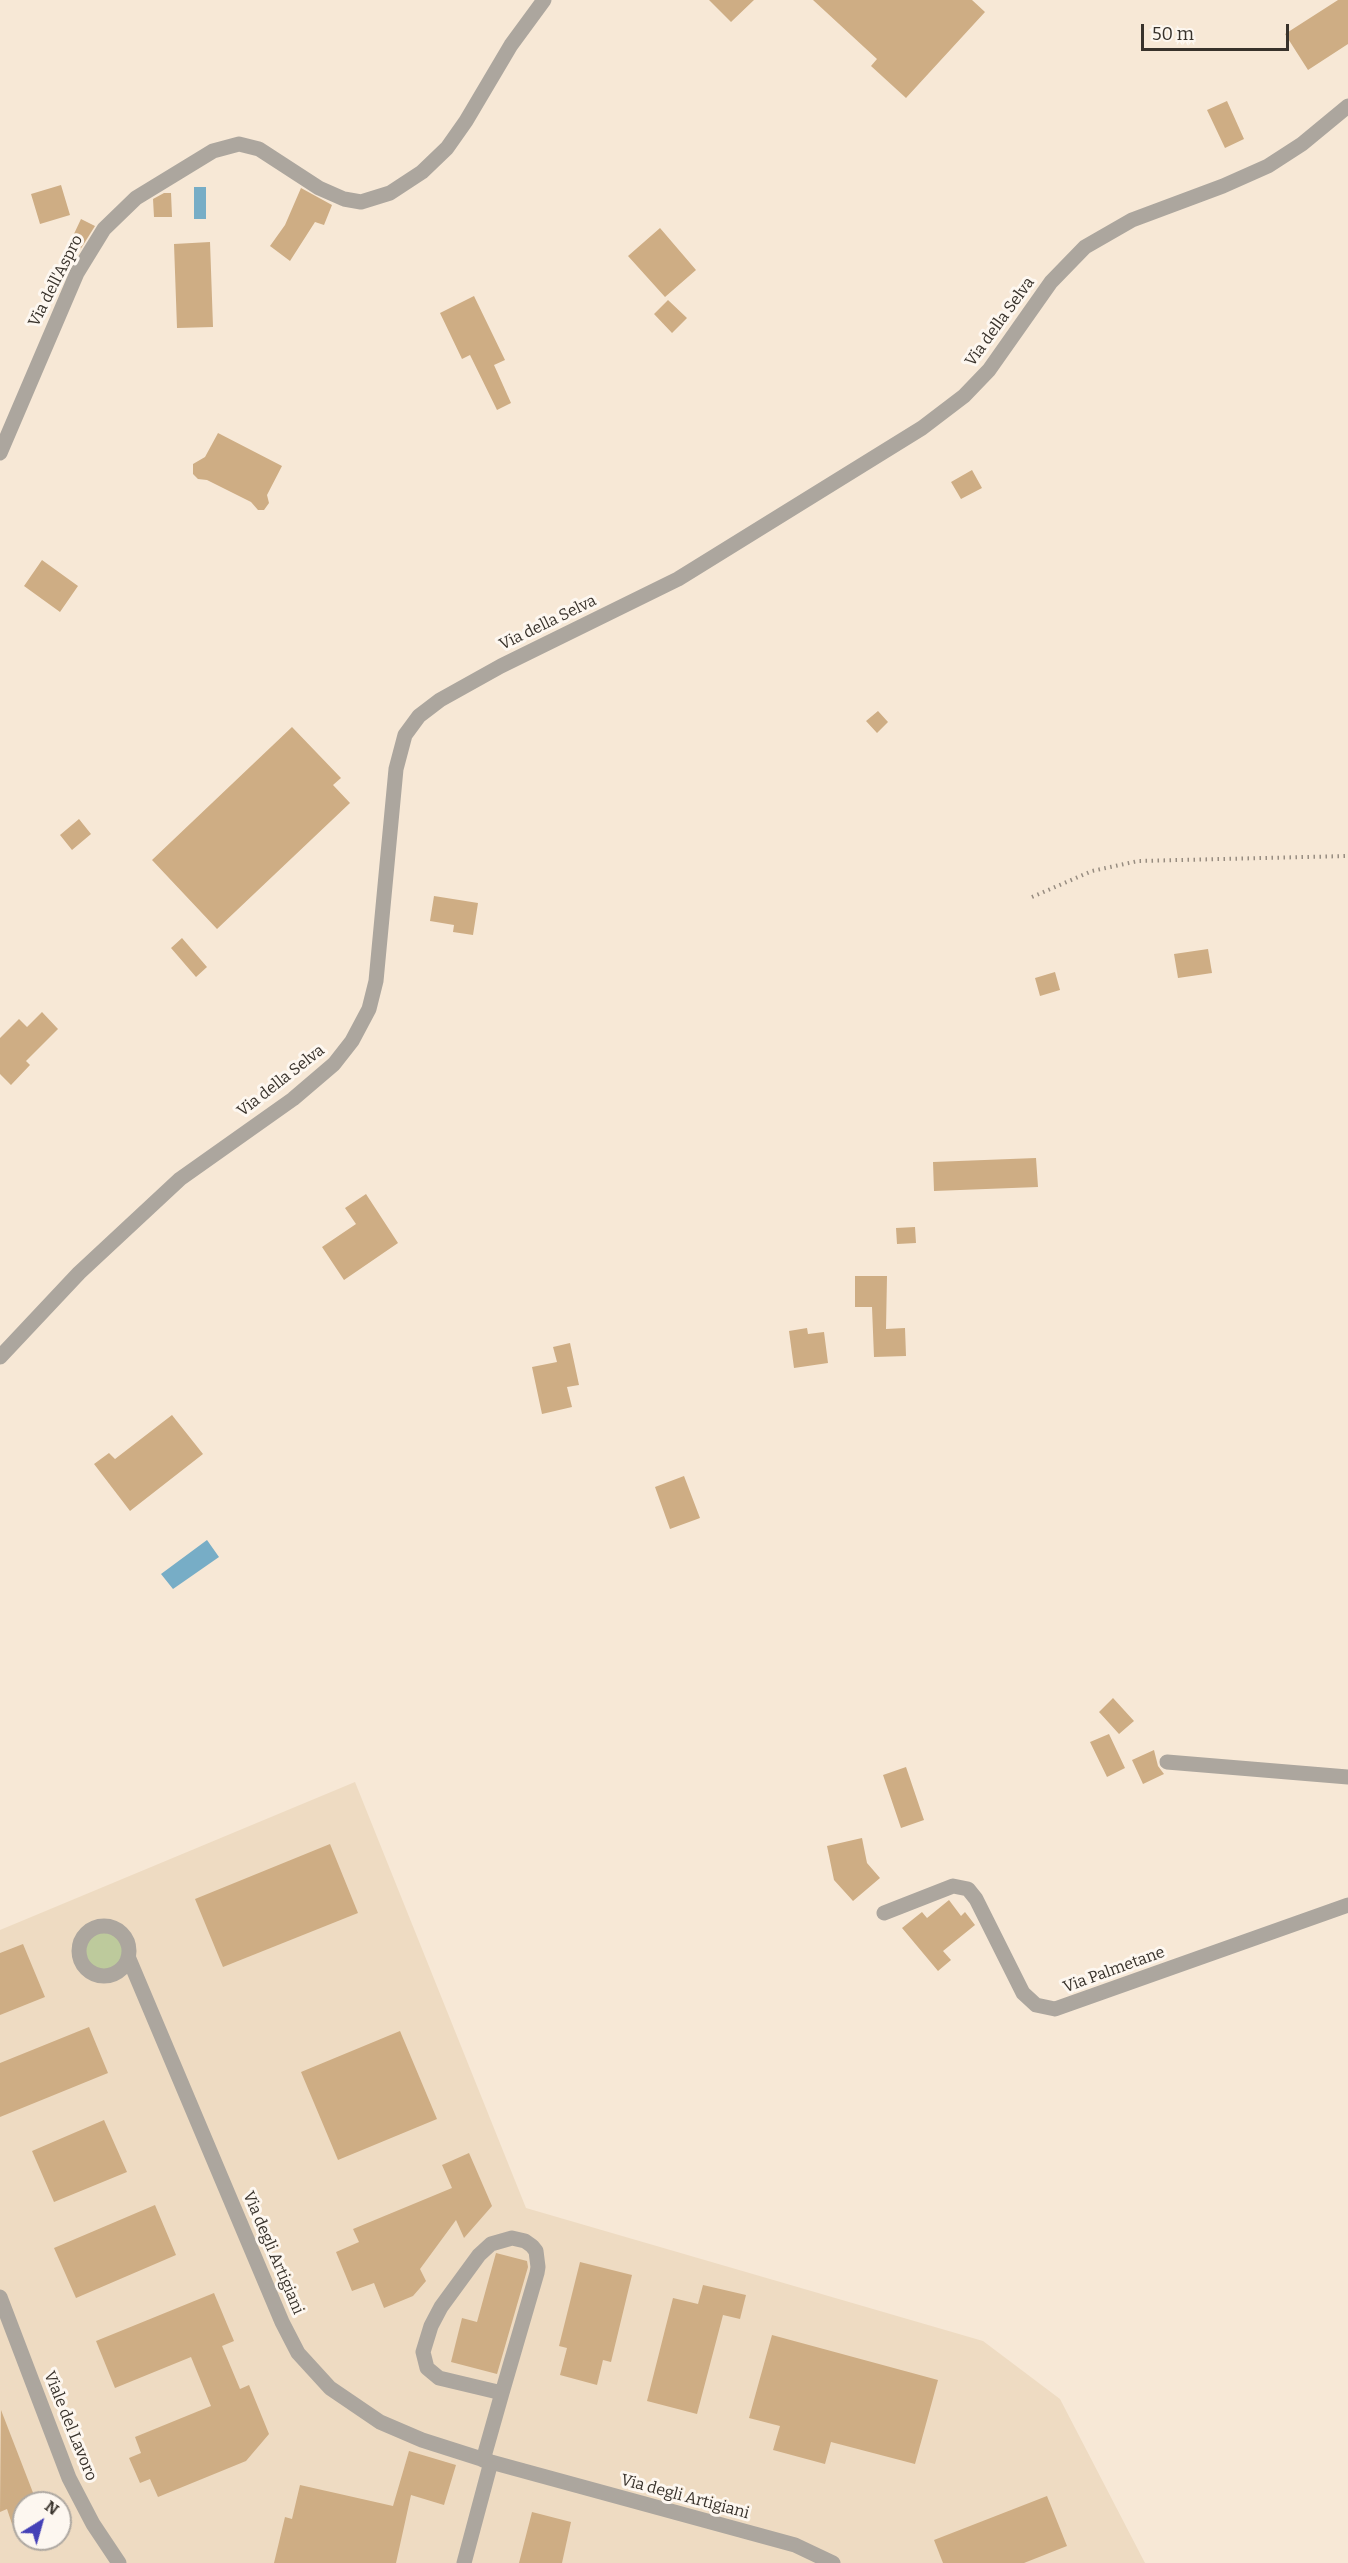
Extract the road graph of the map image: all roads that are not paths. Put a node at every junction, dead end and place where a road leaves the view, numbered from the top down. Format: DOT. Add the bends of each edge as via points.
graph roads {
  1 [pos="544,0"];
  2 [pos="1348,106"];
  3 [pos="0,453"];
  4 [pos="0,1357"];
  5 [pos="1167,1762"];
  6 [pos="1348,1777"];
  7 [pos="1348,1905"];
  8 [pos="884,1913"];
  9 [pos="129,1959"];
  10 [pos="0,2296"];
  11 [pos="502,2393"];
  12 [pos="487,2461"];
  13 [pos="119,2563"];
  14 [pos="464,2563"];
  15 [pos="833,2563"];
  1 -- 3 [label="street, Via dell'Aspro" via="447,148 422,172 390,193 361,202 344,199 319,188 259,149 239,144 213,152 136,198 104,229 77,273"];
  2 -- 4 [label="street, Via della Selva" via="1308,140 1268,166 1132,220 1085,247 1051,282 989,370 957,402 922,428 678,579 501,666 419,716 405,735 398,759 374,990 352,1041 334,1064 293,1099 180,1179 79,1273"];
  5 -- 6 [label="street"];
  7 -- 8 [label="street, Via Palmetane" via="1054,2009 1036,2005 1023,1993 968,1889 950,1887"];
  9 -- 12 [label="street, Via degli Artigiani" via="298,2353 330,2388 380,2422"];
  10 -- 13 [label="street, Viale del Lavoro" via="69,2478"];
  11 -- 11 [label="street" via="538,2267 532,2246 512,2238 491,2244 479,2255 441,2307 423,2352 427,2368 440,2378"];
  11 -- 12 [label="street"];
  12 -- 14 [label="street"];
  12 -- 15 [label="street, Via degli Artigiani" via="787,2543"];
}
